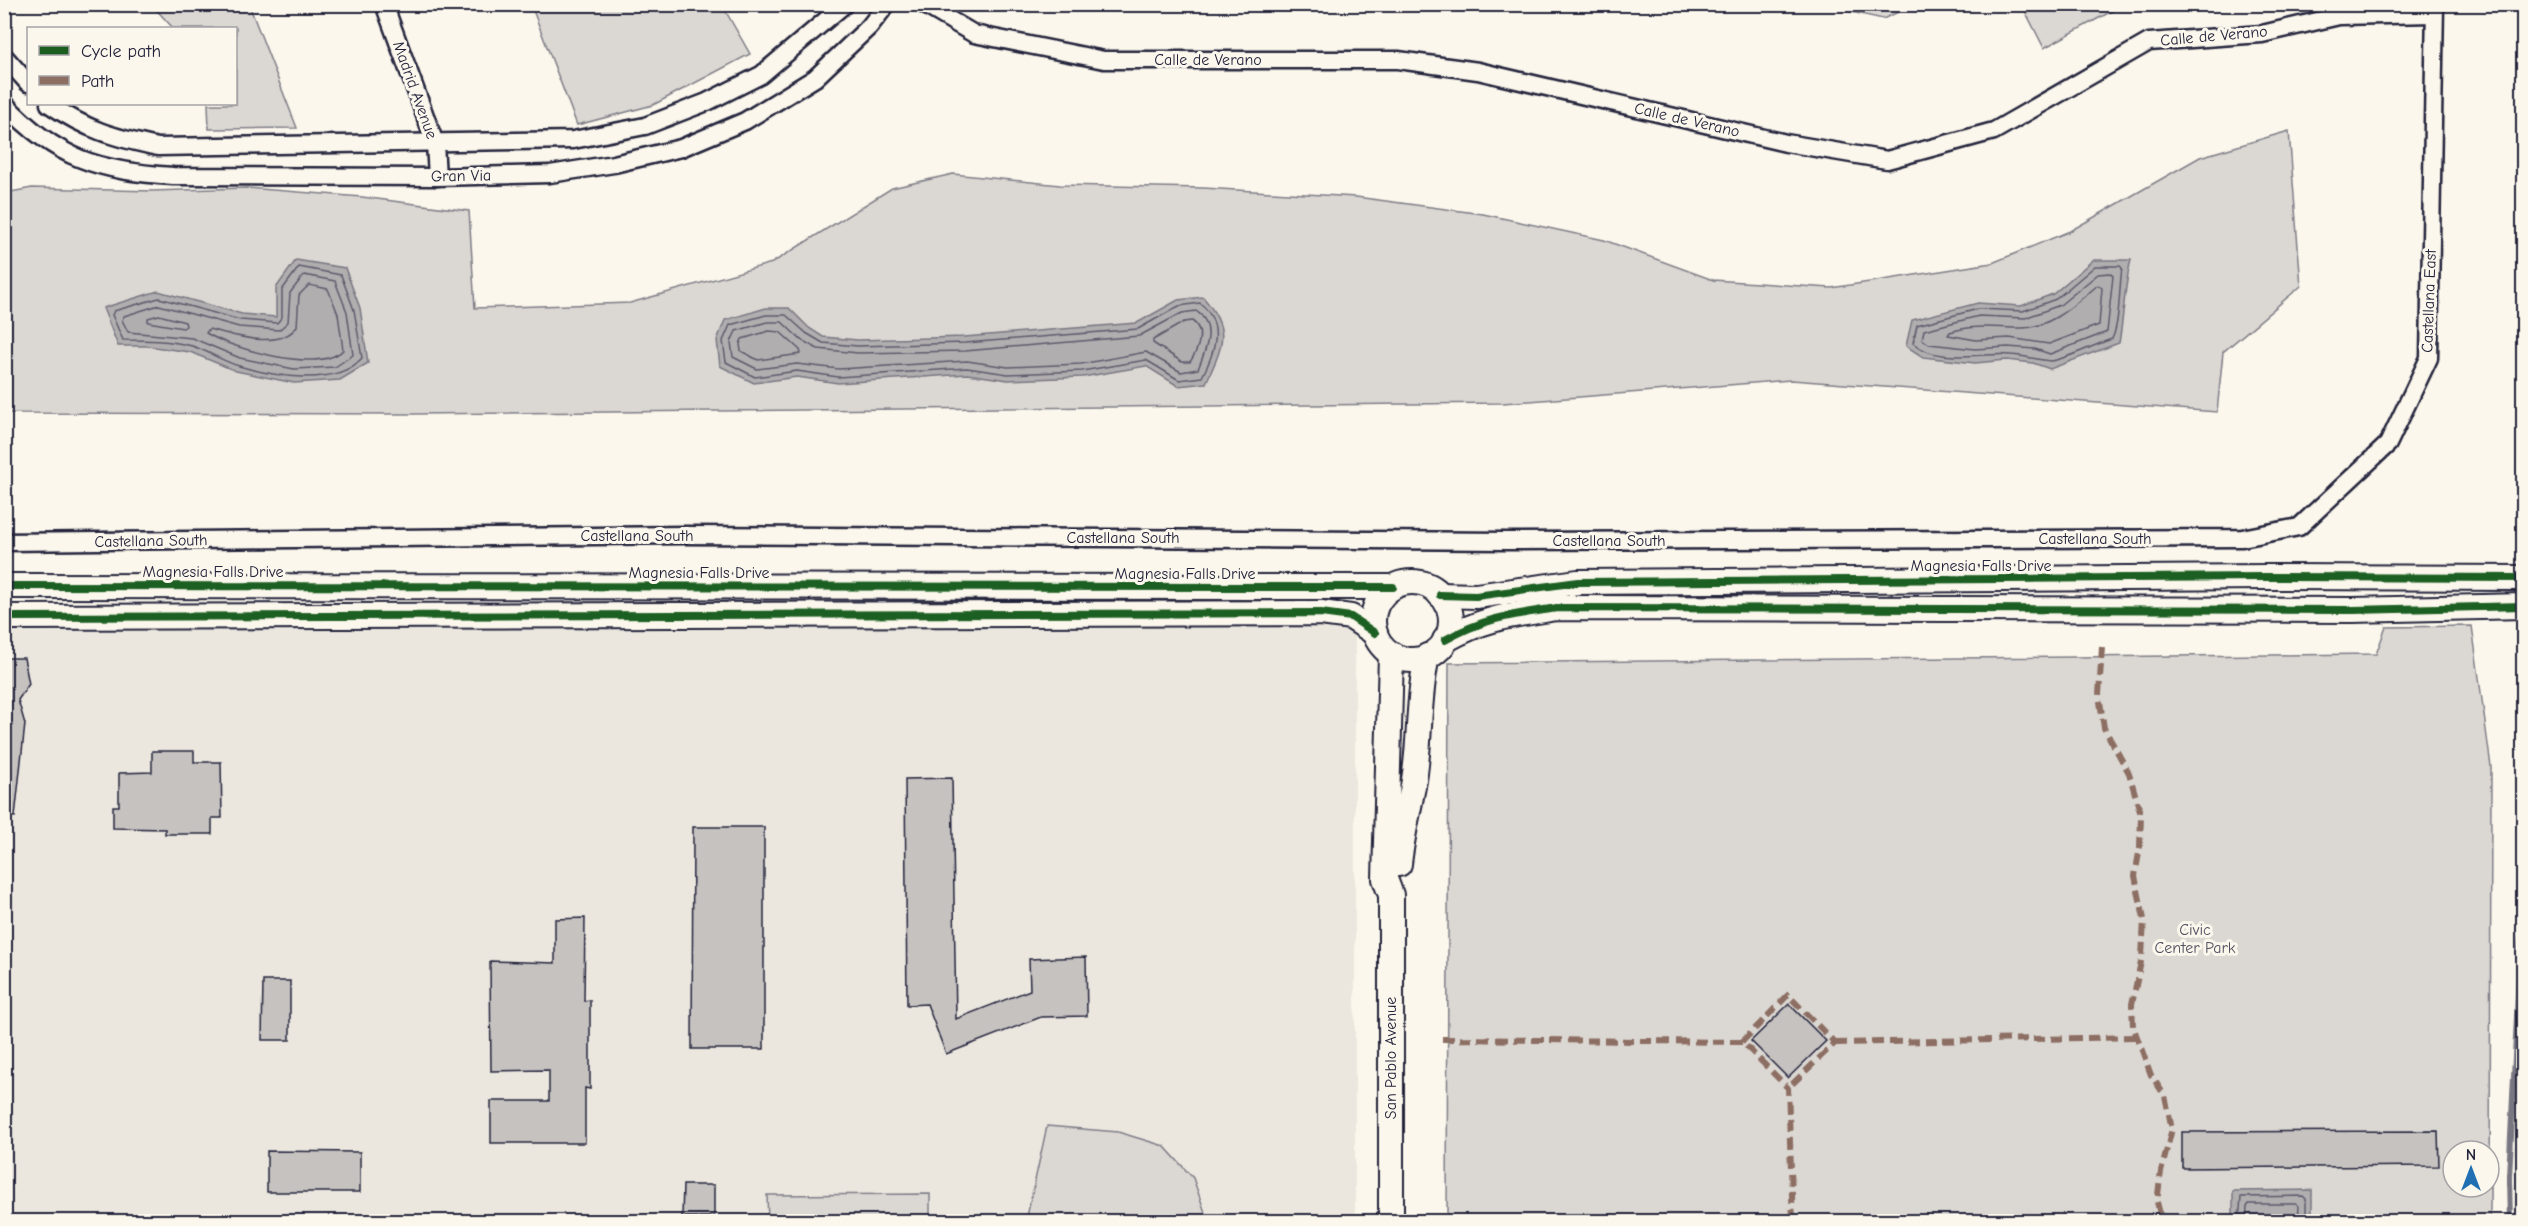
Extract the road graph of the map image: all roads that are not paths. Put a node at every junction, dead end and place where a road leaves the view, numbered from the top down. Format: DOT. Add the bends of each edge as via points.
graph roads {
  1 [pos="384,4"];
  2 [pos="845,4"];
  3 [pos="887,4"];
  4 [pos="923,4"];
  5 [pos="2435,9"];
  6 [pos="4,56"];
  7 [pos="27,82"];
  8 [pos="4,103"];
  9 [pos="51,105"];
  10 [pos="435,143"];
  11 [pos="437,177"];
  12 [pos="2241,538"];
  13 [pos="4,542"];
  14 [pos="2523,578"];
  15 [pos="2475,579"];
  16 [pos="4,586"];
  17 [pos="1393,587"];
  18 [pos="1440,595"];
  19 [pos="2523,606"];
  20 [pos="2353,610"];
  21 [pos="4,617"];
  22 [pos="1375,633"];
  23 [pos="1445,640"];
  24 [pos="1391,654"];
  25 [pos="1427,656"];
  26 [pos="1391,895"];
  27 [pos="1390,1221"];
  1 -- 10 [label="street, Madrid Avenue"];
  2 -- 10 [label="street, Gran Via" via="761,75 645,126 573,141"];
  3 -- 11 [label="street, Gran Via" via="869,27 815,78 745,121 681,148 550,174"];
  4 -- 5 [label="street, Calle de Verano" via="974,34 1104,60 1398,60 1478,71 1786,143 1887,160 1994,131 2149,42 2262,34 2339,16"];
  5 -- 12 [label="street, Castellana East" via="2429,358 2388,444 2299,527"];
  6 -- 7 [label="street"];
  8 -- 11 [label="street, Gran Via" via="27,128 60,150 95,165 140,174"];
  9 -- 10 [label="street, Gran Via" via="104,134 158,147"];
  10 -- 11 [label="street, Madrid Avenue"];
  12 -- 13 [label="street, Castellana South" via="1495,541 675,535"];
  14 -- 15 [label="street, Magnesia Falls Drive"];
  15 -- 18 [label="street, Magnesia Falls Drive" via="1578,582 1476,596"];
  15 -- 20 [label="street" via="2451,591 2373,595"];
  16 -- 17 [label="street, Magnesia Falls Drive"];
  17 -- 18 [label="street" via="1419,583"];
  17 -- 22 [label="street" via="1375,607"];
  18 -- 23 [label="street" via="1450,616"];
  19 -- 20 [label="street"];
  20 -- 23 [label="street" via="1557,608 1495,617"];
  21 -- 22 [label="street" via="1322,613 1351,617"];
  22 -- 24 [label="street"];
  23 -- 25 [label="street"];
  24 -- 25 [label="street" via="1416,660"];
  24 -- 26 [label="street, San Pablo Avenue" via="1385,879"];
  25 -- 26 [label="street, San Pablo Avenue" via="1420,687 1413,785 1402,832 1398,879"];
  26 -- 27 [label="street, San Pablo Avenue"];
}
